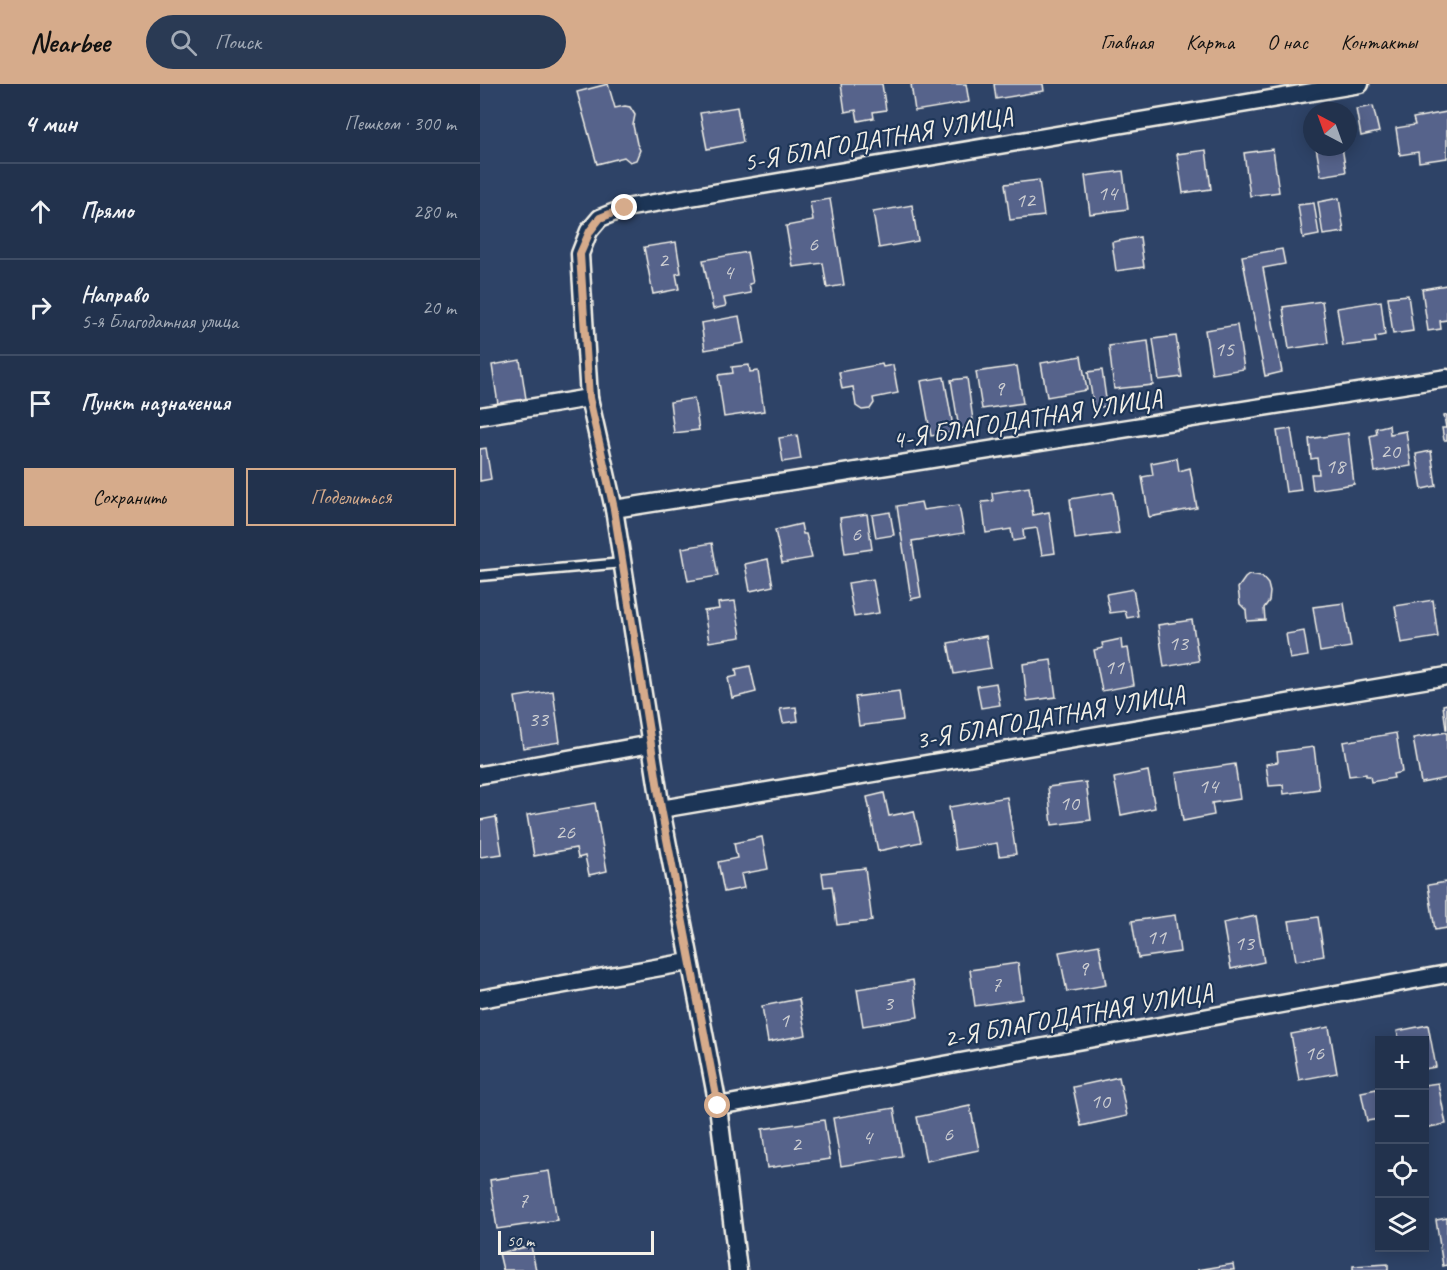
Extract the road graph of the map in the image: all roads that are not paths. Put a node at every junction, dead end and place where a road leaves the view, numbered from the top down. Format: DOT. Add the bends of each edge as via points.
graph roads {
  1 [pos="1360,84"];
  2 [pos="1447,378"];
  3 [pos="589,398"];
  4 [pos="480,416"];
  5 [pos="614,509"];
  6 [pos="623,563"];
  7 [pos="480,576"];
  8 [pos="1447,676"];
  9 [pos="651,744"];
  10 [pos="480,775"];
  11 [pos="661,808"];
  12 [pos="689,962"];
  13 [pos="1447,974"];
  14 [pos="480,999"];
  15 [pos="718,1106"];
  16 [pos="738,1270"];
  1 -- 3 [label="street, 5-Я БЛАГОДАТНАЯ УЛИЦА" via="625,208 600,218 580,254"];
  2 -- 5 [label="street, 4-Я БЛАГОДАТНАЯ УЛИЦА"];
  3 -- 4 [label="street"];
  3 -- 5 [label="street"];
  5 -- 6 [label="street"];
  6 -- 7 [label="lane"];
  6 -- 9 [label="street"];
  8 -- 11 [label="street, 3-Я БЛАГОДАТНАЯ УЛИЦА"];
  9 -- 10 [label="street"];
  9 -- 11 [label="street"];
  11 -- 12 [label="street"];
  12 -- 14 [label="street"];
  12 -- 15 [label="street"];
  13 -- 15 [label="street, 2-Я БЛАГОДАТНАЯ УЛИЦА"];
  15 -- 16 [label="street"];
}
